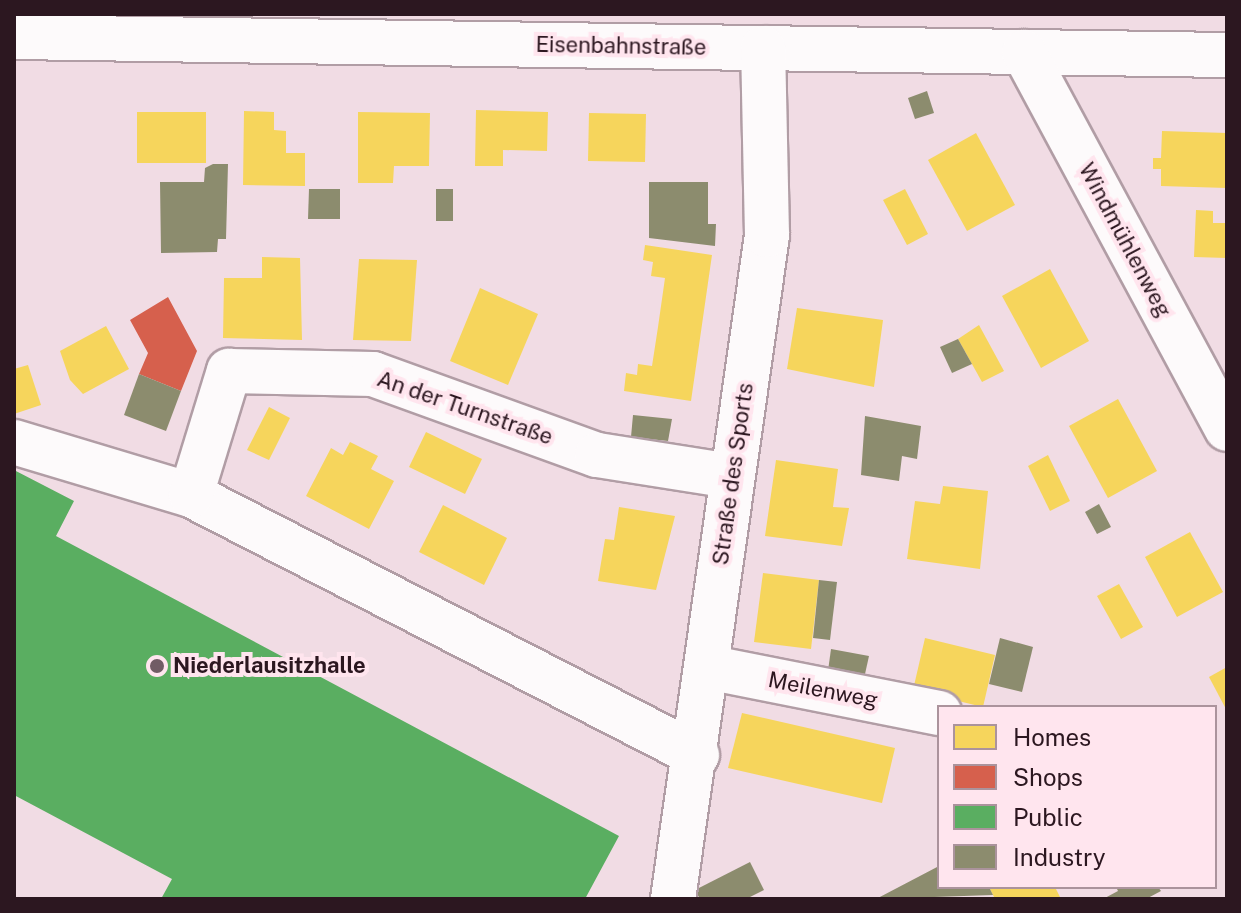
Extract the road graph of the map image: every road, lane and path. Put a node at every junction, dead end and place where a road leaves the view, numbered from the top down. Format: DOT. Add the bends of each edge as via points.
graph roads {
  1 [pos="14,37"];
  2 [pos="763,48"];
  3 [pos="1024,52"];
  4 [pos="1227,55"];
  5 [pos="1227,429"];
  6 [pos="14,442"];
  7 [pos="731,476"];
  8 [pos="191,495"];
  9 [pos="707,667"];
  10 [pos="937,713"];
  11 [pos="697,755"];
  12 [pos="673,899"];
  1 -- 2 [label="street, Eisenbahnstraße"];
  2 -- 3 [label="street, Eisenbahnstraße"];
  2 -- 7 [label="street, Straße des Sports" via="767,235"];
  3 -- 4 [label="street, Eisenbahnstraße"];
  3 -- 5 [label="street, Windmühlenweg"];
  6 -- 8 [label="street"];
  7 -- 8 [label="street, An der Turnstraße" via="597,455 373,374 229,371"];
  7 -- 9 [label="street, Straße des Sports"];
  8 -- 11 [label="street"];
  9 -- 10 [label="street, Meilenweg"];
  9 -- 11 [label="street, Straße des Sports"];
  11 -- 12 [label="street, Straße des Sports"];
}
